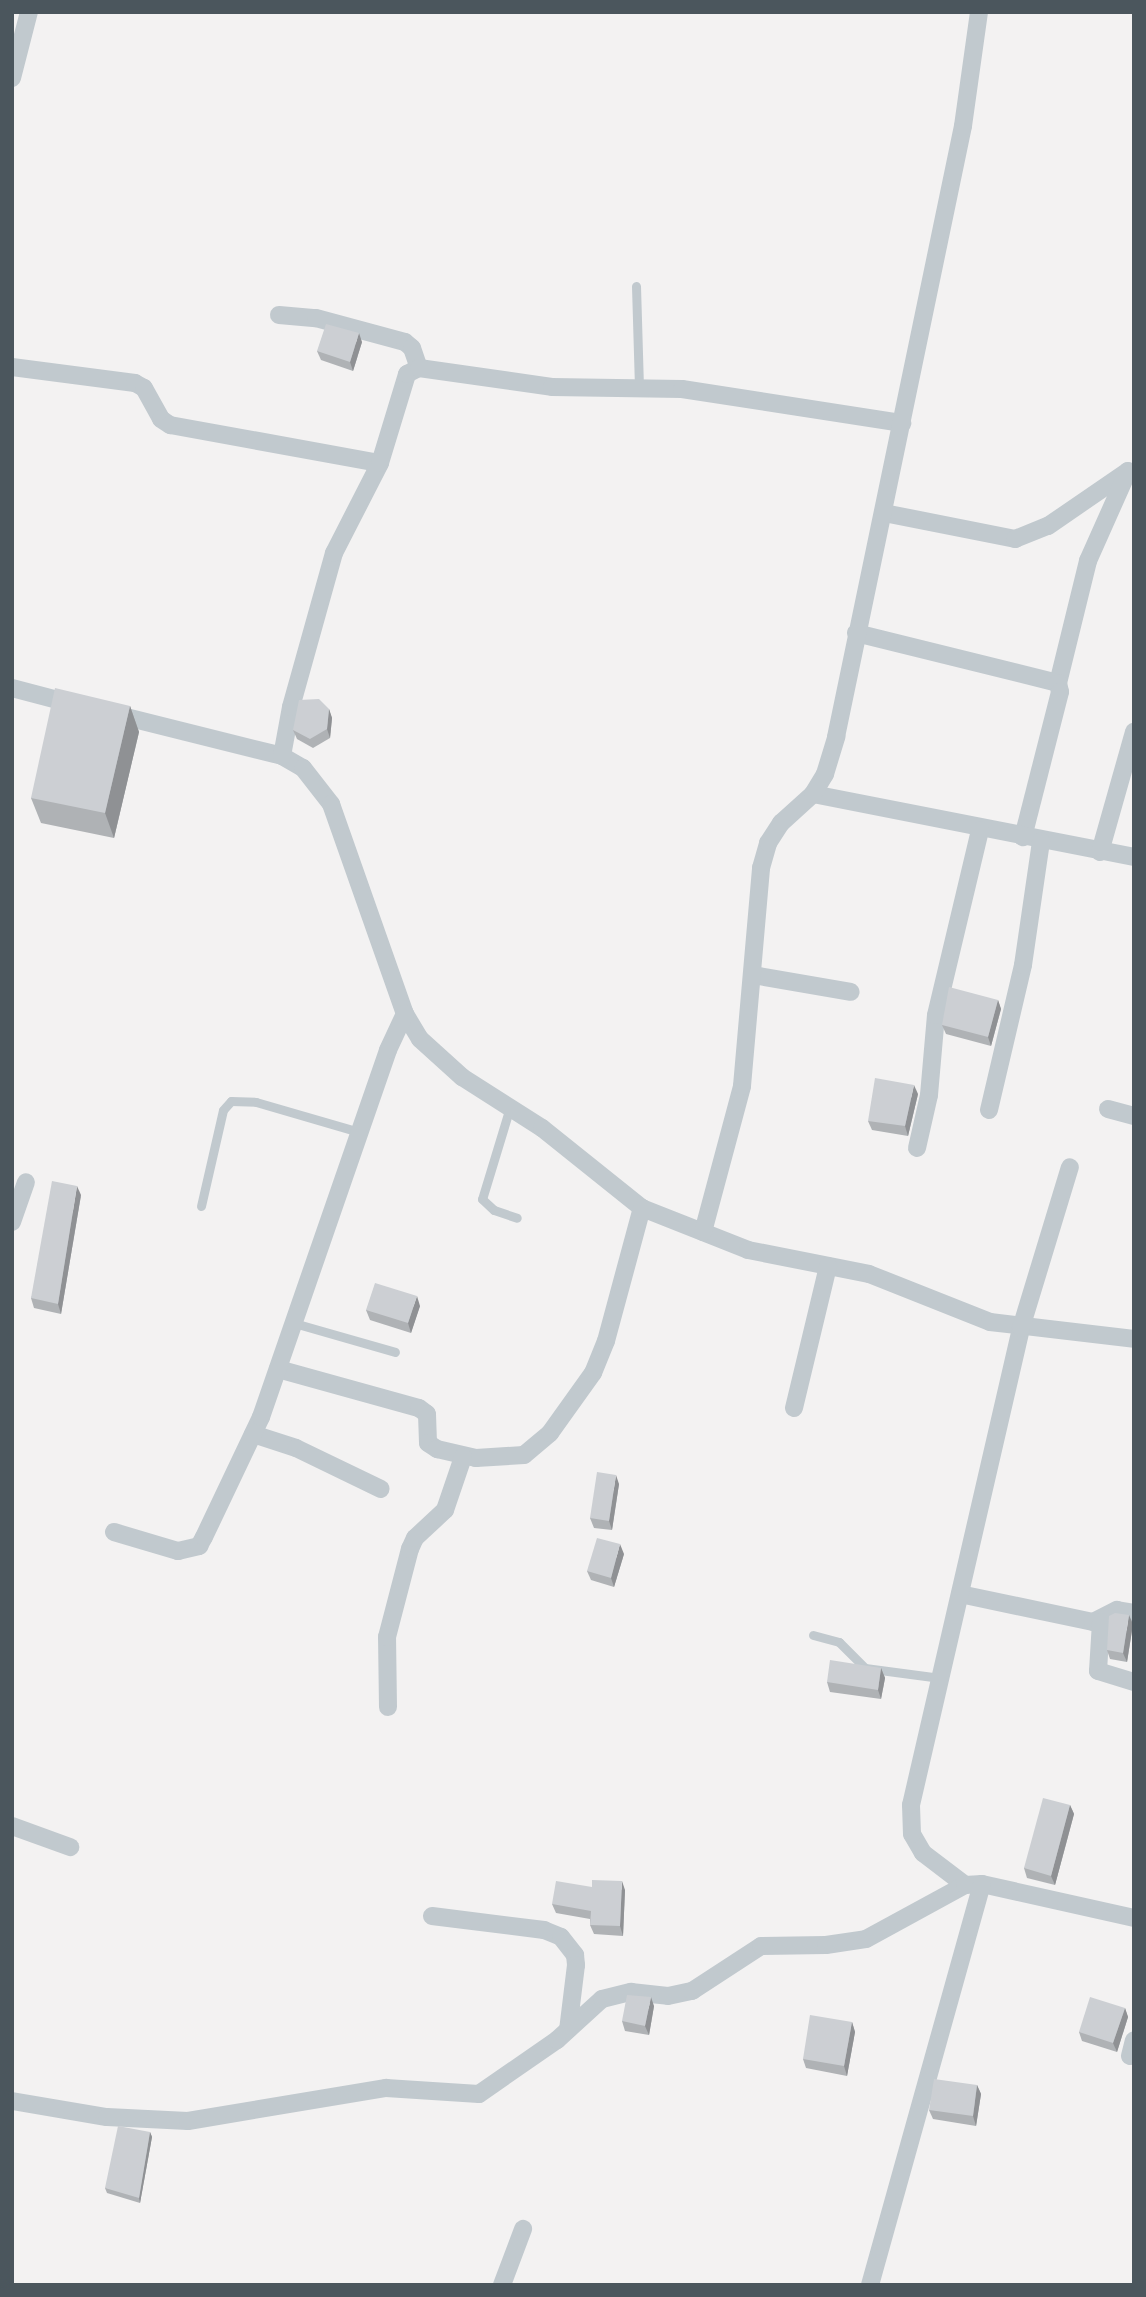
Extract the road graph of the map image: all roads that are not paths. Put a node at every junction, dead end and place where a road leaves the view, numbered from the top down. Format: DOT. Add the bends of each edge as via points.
graph roads {
  1 [pos="29,12"];
  2 [pos="979,12"];
  3 [pos="12,78"];
  4 [pos="636,286"];
  5 [pos="279,314"];
  6 [pos="12,367"];
  7 [pos="419,368"];
  8 [pos="639,388"];
  9 [pos="902,423"];
  10 [pos="380,463"];
  11 [pos="1131,465"];
  12 [pos="884,513"];
  13 [pos="856,634"];
  14 [pos="1058,683"];
  15 [pos="12,688"];
  16 [pos="1134,732"];
  17 [pos="282,756"];
  18 [pos="813,794"];
  19 [pos="980,830"];
  20 [pos="1032,839"];
  21 [pos="1100,852"];
  22 [pos="1134,857"];
  23 [pos="753,975"];
  24 [pos="850,992"];
  25 [pos="405,1014"];
  26 [pos="510,1107"];
  27 [pos="1108,1109"];
  28 [pos="989,1110"];
  29 [pos="1134,1116"];
  30 [pos="359,1132"];
  31 [pos="917,1148"];
  32 [pos="1070,1167"];
  33 [pos="26,1182"];
  34 [pos="201,1206"];
  35 [pos="642,1208"];
  36 [pos="517,1218"];
  37 [pos="12,1222"];
  38 [pos="703,1232"];
  39 [pos="828,1266"];
  40 [pos="294,1323"];
  41 [pos="1021,1328"];
  42 [pos="1134,1339"];
  43 [pos="395,1352"];
  44 [pos="278,1369"];
  45 [pos="794,1408"];
  46 [pos="253,1434"];
  47 [pos="463,1457"];
  48 [pos="381,1489"];
  49 [pos="114,1532"];
  50 [pos="960,1594"];
  51 [pos="1134,1613"];
  52 [pos="1101,1622"];
  53 [pos="813,1634"];
  54 [pos="942,1678"];
  55 [pos="1134,1682"];
  56 [pos="388,1707"];
  57 [pos="12,1826"];
  58 [pos="70,1847"];
  59 [pos="973,1885"];
  60 [pos="432,1916"];
  61 [pos="1134,1918"];
  62 [pos="568,2031"];
  63 [pos="12,2101"];
  64 [pos="523,2229"];
  65 [pos="502,2285"];
  66 [pos="870,2285"];
  1 -- 3 [label="street"];
  2 -- 9 [label="street" via="963,126"];
  4 -- 8 [label="lane"];
  5 -- 7 [label="street" via="316,318 405,342"];
  6 -- 10 [label="street" via="135,383 144,388 170,425"];
  7 -- 8 [label="street" via="552,387"];
  7 -- 10 [label="street" via="407,373 401,384"];
  8 -- 9 [label="street" via="682,389"];
  9 -- 12 [label="street"];
  10 -- 17 [label="street" via="334,553 290,707"];
  11 -- 12 [label="street" via="1048,526 1015,539"];
  11 -- 14 [label="street" via="1088,561"];
  12 -- 13 [label="street"];
  13 -- 14 [label="street"];
  13 -- 18 [label="street" via="836,737 825,774"];
  14 -- 20 [label="street"];
  15 -- 17 [label="street"];
  16 -- 21 [label="street"];
  17 -- 25 [label="street" via="303,768 331,804"];
  18 -- 19 [label="street"];
  18 -- 23 [label="street" via="781,823 768,843 757,896"];
  19 -- 20 [label="street"];
  19 -- 31 [label="street" via="936,1015 929,1094"];
  20 -- 21 [label="street"];
  20 -- 28 [label="street" via="1023,965"];
  21 -- 22 [label="street"];
  23 -- 24 [label="street"];
  23 -- 38 [label="street" via="742,1086"];
  25 -- 26 [label="street" via="438,1057"];
  25 -- 30 [label="street"];
  26 -- 35 [label="street"];
  26 -- 36 [label="lane" via="482,1199 494,1210"];
  27 -- 29 [label="street"];
  30 -- 34 [label="lane" via="256,1102 231,1101 223,1110"];
  30 -- 40 [label="street"];
  32 -- 41 [label="street"];
  33 -- 37 [label="street"];
  35 -- 38 [label="street"];
  35 -- 47 [label="street" via="606,1341 578,1394 550,1433 524,1455"];
  38 -- 39 [label="street" via="748,1250"];
  39 -- 41 [label="street" via="869,1274 970,1316"];
  39 -- 45 [label="street"];
  40 -- 43 [label="lane"];
  40 -- 44 [label="street"];
  41 -- 42 [label="street"];
  41 -- 50 [label="street"];
  44 -- 46 [label="street"];
  44 -- 47 [label="street" via="419,1408 427,1415 429,1443"];
  46 -- 48 [label="street" via="296,1448"];
  46 -- 49 [label="street" via="199,1546 178,1551"];
  47 -- 56 [label="street" via="445,1510 420,1532 410,1549 387,1637"];
  50 -- 52 [label="street"];
  50 -- 54 [label="street"];
  51 -- 52 [label="street" via="1110,1612"];
  52 -- 55 [label="street" via="1098,1671"];
  53 -- 54 [label="lane" via="839,1642 865,1668"];
  54 -- 59 [label="street" via="911,1805 912,1834 923,1853"];
  57 -- 58 [label="street"];
  59 -- 61 [label="street"];
  59 -- 62 [label="street" via="866,1939 761,1946 692,1991 668,1996 616,1994 602,1999"];
  59 -- 66 [label="street"];
  60 -- 62 [label="street" via="544,1930 561,1937 575,1955 576,1965"];
  62 -- 63 [label="street" via="479,2094 386,2088 188,2121 107,2117"];
  64 -- 65 [label="street"];
}
